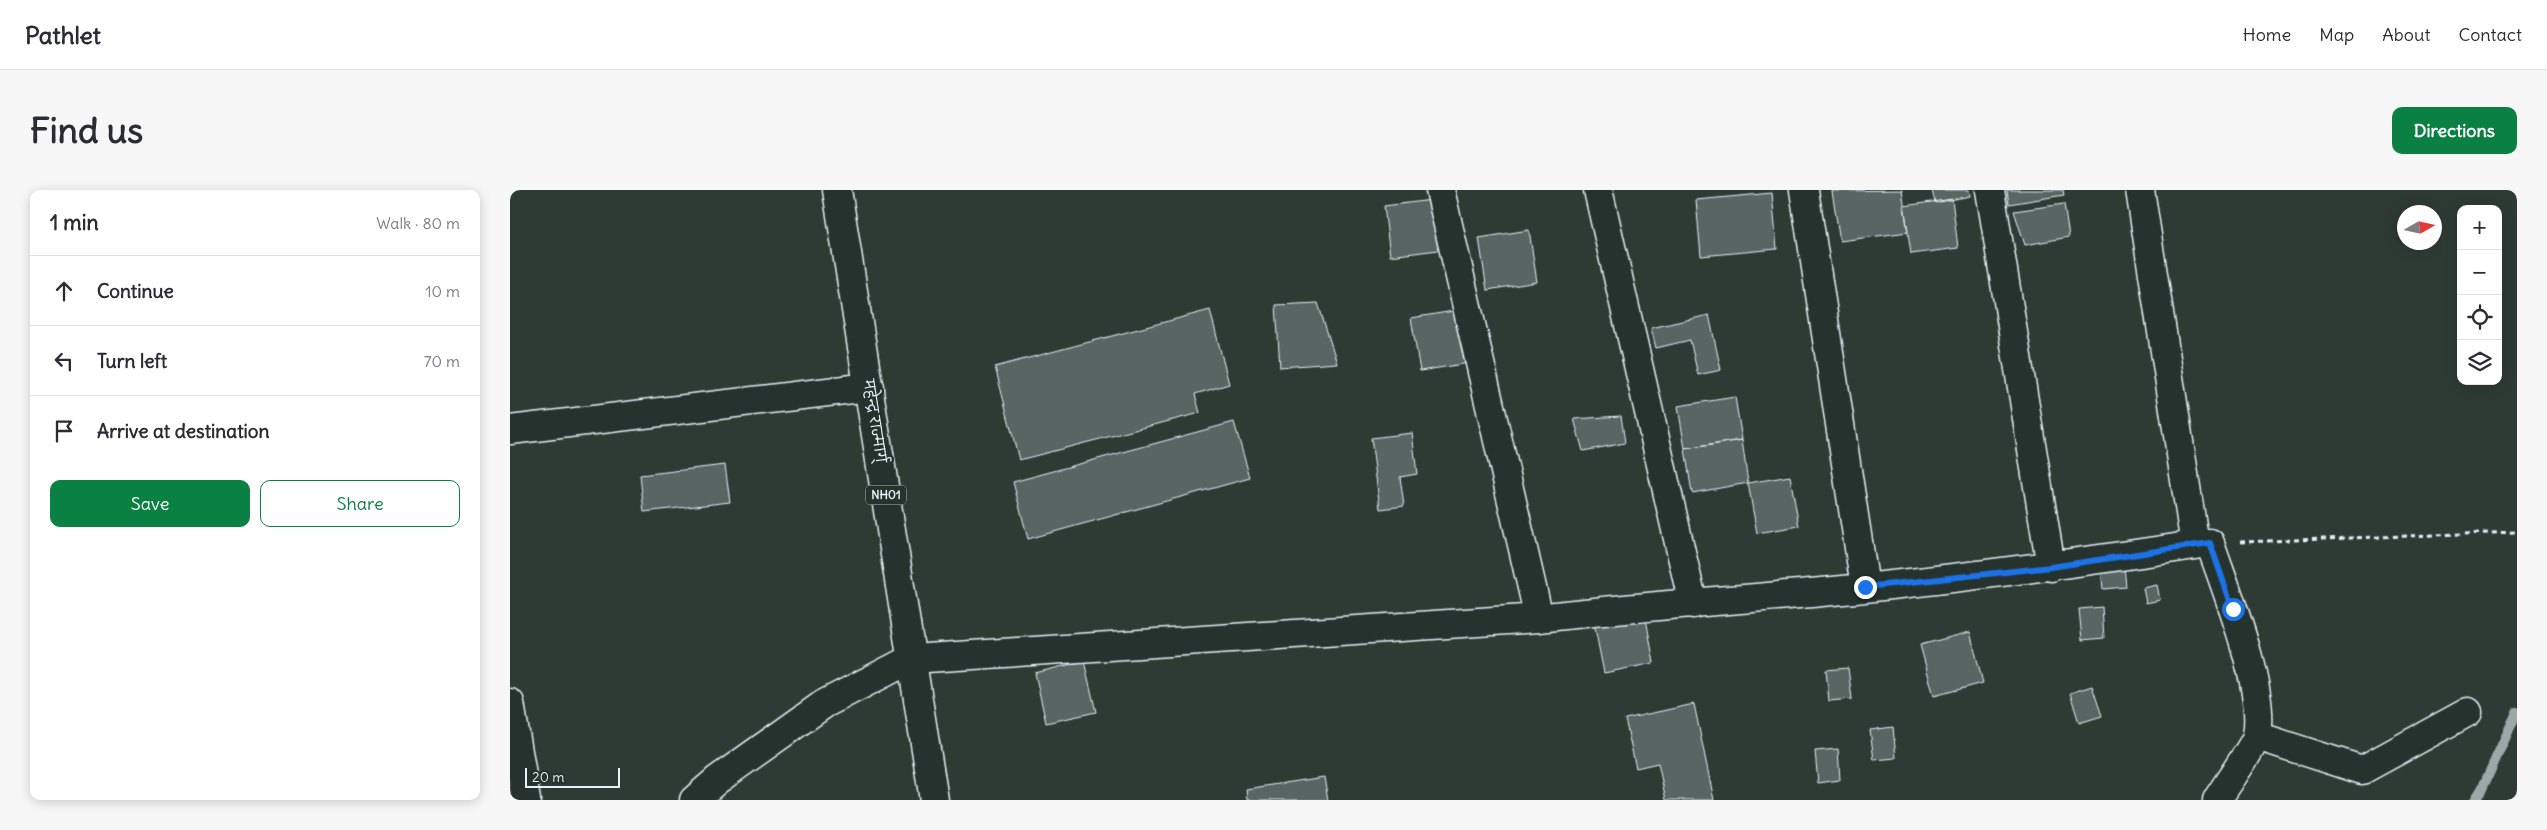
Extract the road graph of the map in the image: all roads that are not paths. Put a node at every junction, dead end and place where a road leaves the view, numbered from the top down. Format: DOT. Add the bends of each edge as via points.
graph roads {
  1 [pos="837,190"];
  2 [pos="1440,190"];
  3 [pos="1598,190"];
  4 [pos="1804,190"];
  5 [pos="1990,190"];
  6 [pos="2140,190"];
  7 [pos="870,387"];
  8 [pos="510,430"];
  9 [pos="2210,543"];
  10 [pos="2051,567"];
  11 [pos="1865,587"];
  12 [pos="1693,604"];
  13 [pos="1539,618"];
  14 [pos="911,659"];
  15 [pos="510,703"];
  16 [pos="2468,712"];
  17 [pos="2256,736"];
  18 [pos="526,800"];
  19 [pos="694,800"];
  20 [pos="934,800"];
  21 [pos="2216,800"];
  1 -- 7 [label="main road, महेन्द्र राज्मार्ग् / NH01"];
  2 -- 13 [label="main road"];
  3 -- 12 [label="main road"];
  4 -- 11 [label="main road"];
  5 -- 10 [label="main road"];
  6 -- 10 [label="main road" via="2195,545"];
  7 -- 8 [label="main road"];
  7 -- 14 [label="main road, महेन्द्र राज्मार्ग् / NH01"];
  9 -- 17 [label="main road" via="2257,693"];
  10 -- 11 [label="main road"];
  11 -- 12 [label="main road"];
  12 -- 13 [label="main road" via="1630,607"];
  13 -- 14 [label="main road"];
  14 -- 19 [label="main road" via="824,704"];
  14 -- 20 [label="main road, महेन्द्र राज्मार्ग् / NH01"];
  15 -- 18 [label="main road"];
  16 -- 17 [label="main road" via="2362,770"];
  17 -- 21 [label="main road"];
}
